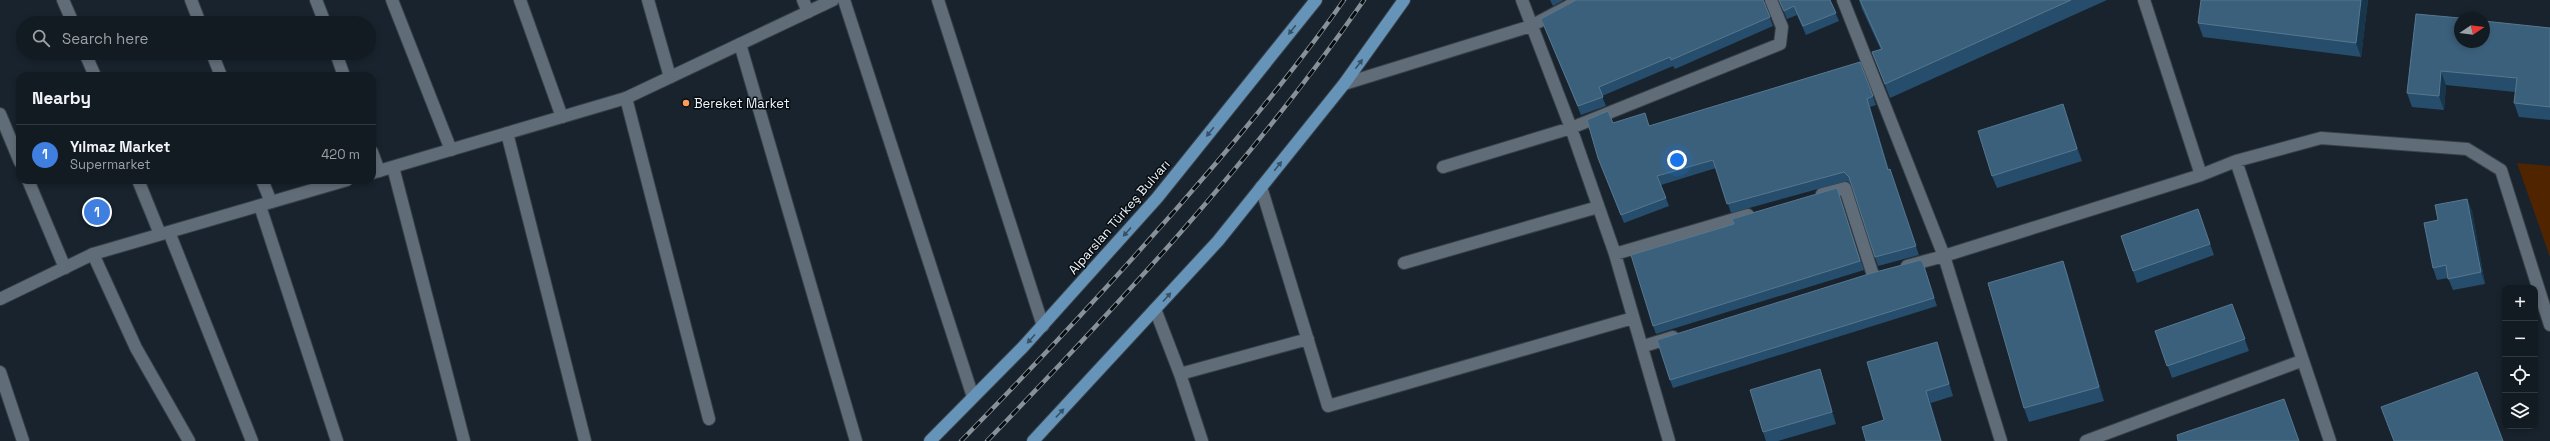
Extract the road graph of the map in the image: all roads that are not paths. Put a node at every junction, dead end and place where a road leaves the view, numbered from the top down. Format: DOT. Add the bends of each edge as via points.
graph roads {
  1 [pos="64,0"];
  2 [pos="191,0"];
  3 [pos="316,0"];
  4 [pos="392,0"];
  5 [pos="520,0"];
  6 [pos="648,0"];
  7 [pos="802,0"];
  8 [pos="833,0"];
  9 [pos="844,0"];
  10 [pos="938,0"];
  11 [pos="1316,0"];
  12 [pos="1404,0"];
  13 [pos="1522,0"];
  14 [pos="1580,0"];
  15 [pos="1771,0"];
  16 [pos="1843,0"];
  17 [pos="2144,0"];
  18 [pos="808,12"];
  19 [pos="70,16"];
  20 [pos="197,16"];
  21 [pos="322,16"];
  22 [pos="1531,26"];
  23 [pos="740,44"];
  24 [pos="88,60"];
  25 [pos="215,60"];
  26 [pos="338,60"];
  27 [pos="93,72"];
  28 [pos="219,72"];
  29 [pos="343,72"];
  30 [pos="670,77"];
  31 [pos="1344,84"];
  32 [pos="626,98"];
  33 [pos="0,114"];
  34 [pos="562,117"];
  35 [pos="1571,128"];
  36 [pos="507,133"];
  37 [pos="451,150"];
  38 [pos="16,152"];
  39 [pos="2236,161"];
  40 [pos="393,167"];
  41 [pos="1443,167"];
  42 [pos="376,172"];
  43 [pos="2201,175"];
  44 [pos="30,184"];
  45 [pos="140,184"];
  46 [pos="262,184"];
  47 [pos="333,184"];
  48 [pos="1261,187"];
  49 [pos="1806,199"];
  50 [pos="265,204"];
  51 [pos="1598,207"];
  52 [pos="1760,212"];
  53 [pos="165,233"];
  54 [pos="93,254"];
  55 [pos="1615,254"];
  56 [pos="1944,256"];
  57 [pos="1404,263"];
  58 [pos="65,268"];
  59 [pos="1874,275"];
  60 [pos="1859,279"];
  61 [pos="0,299"];
  62 [pos="1155,310"];
  63 [pos="1633,318"];
  64 [pos="2550,325"];
  65 [pos="1042,326"];
  66 [pos="1688,332"];
  67 [pos="1308,339"];
  68 [pos="1644,346"];
  69 [pos="2301,361"];
  70 [pos="0,372"];
  71 [pos="1180,374"];
  72 [pos="973,397"];
  73 [pos="709,420"];
  74 [pos="2109,437"];
  75 [pos="22,441"];
  76 [pos="189,441"];
  77 [pos="252,441"];
  78 [pos="337,441"];
  79 [pos="464,441"];
  80 [pos="585,441"];
  81 [pos="856,441"];
  82 [pos="930,441"];
  83 [pos="1033,441"];
  84 [pos="1202,441"];
  85 [pos="1669,441"];
  86 [pos="2001,441"];
  87 [pos="2086,441"];
  88 [pos="2330,441"];
  1 -- 19 [label="street"];
  2 -- 20 [label="street"];
  3 -- 21 [label="street"];
  4 -- 37 [label="street"];
  5 -- 34 [label="street"];
  6 -- 30 [label="street"];
  7 -- 18 [label="street"];
  8 -- 18 [label="street"];
  9 -- 72 [label="street"];
  10 -- 65 [label="street"];
  11 -- 65 [label="main road, Alparslan Türkeş Bulvarı, one-way" via="1158,198"];
  31 -- 12 [label="main road, one-way"];
  13 -- 22 [label="street"];
  14 -- 22 [label="street"];
  15 -- 35 [label="street" via="1782,27 1780,44"];
  16 -- 56 [label="street"];
  17 -- 43 [label="street"];
  18 -- 23 [label="street"];
  22 -- 31 [label="street"];
  22 -- 35 [label="street"];
  23 -- 30 [label="street"];
  23 -- 81 [label="street"];
  24 -- 27 [label="street"];
  25 -- 28 [label="street"];
  26 -- 29 [label="street"];
  30 -- 32 [label="street"];
  48 -- 31 [label="main road, one-way"];
  32 -- 34 [label="street"];
  32 -- 73 [label="street"];
  33 -- 38 [label="street"];
  34 -- 36 [label="street"];
  35 -- 41 [label="street"];
  35 -- 51 [label="street"];
  36 -- 37 [label="street"];
  36 -- 80 [label="street"];
  37 -- 40 [label="street"];
  39 -- 43 [label="street"];
  39 -- 64 [label="street" via="2321,138 2466,149 2501,170"];
  39 -- 69 [label="street"];
  40 -- 42 [label="street"];
  40 -- 79 [label="street"];
  43 -- 56 [label="street"];
  44 -- 58 [label="street"];
  45 -- 53 [label="street"];
  46 -- 50 [label="street"];
  47 -- 50 [label="street"];
  62 -- 48 [label="main road, one-way" via="1218,241"];
  48 -- 67 [label="street"];
  49 -- 59 [label="street" via="1845,188"];
  50 -- 53 [label="street"];
  50 -- 78 [label="street"];
  51 -- 55 [label="street"];
  51 -- 57 [label="street"];
  52 -- 55 [label="street"];
  53 -- 54 [label="street"];
  53 -- 77 [label="street"];
  54 -- 58 [label="street"];
  54 -- 76 [label="street" via="136,348"];
  55 -- 63 [label="street"];
  56 -- 59 [label="street"];
  56 -- 86 [label="street"];
  58 -- 61 [label="street"];
  59 -- 60 [label="street"];
  62 -- 71 [label="street"];
  83 -- 62 [label="main road, one-way"];
  63 -- 67 [label="street" via="1328,406"];
  63 -- 68 [label="street"];
  65 -- 72 [label="main road, Alparslan Türkeş Bulvarı, one-way"];
  66 -- 68 [label="street"];
  67 -- 71 [label="street"];
  68 -- 85 [label="street"];
  69 -- 74 [label="street"];
  69 -- 88 [label="street"];
  70 -- 75 [label="street"];
  71 -- 84 [label="street"];
  72 -- 82 [label="main road, Alparslan Türkeş Bulvarı"];
  74 -- 87 [label="street"];
}
